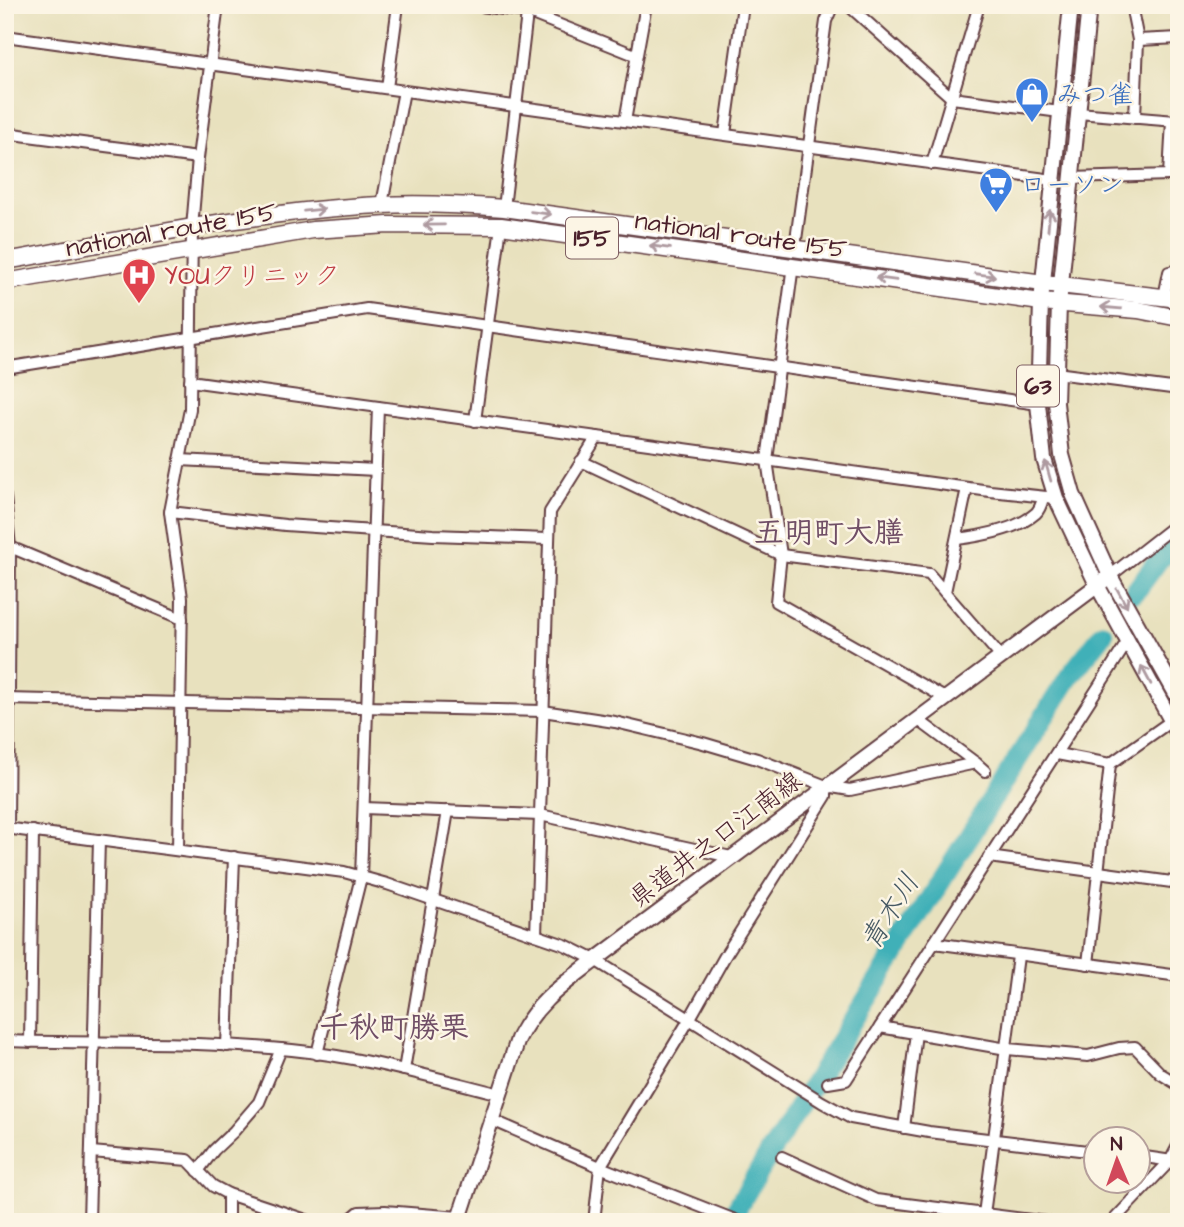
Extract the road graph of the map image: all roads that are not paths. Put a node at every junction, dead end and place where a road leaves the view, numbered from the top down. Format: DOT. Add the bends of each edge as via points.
graph roads {
  1 [pos="218,5"];
  2 [pos="398,5"];
  3 [pos="473,5"];
  4 [pos="646,5"];
  5 [pos="743,5"];
  6 [pos="833,5"];
  7 [pos="848,5"];
  8 [pos="979,5"];
  9 [pos="1071,5"];
  10 [pos="1089,5"];
  11 [pos="1131,5"];
  12 [pos="527,8"];
  13 [pos="5,36"];
  14 [pos="1179,38"];
  15 [pos="1138,40"];
  16 [pos="635,55"];
  17 [pos="209,63"];
  18 [pos="387,88"];
  19 [pos="404,90"];
  20 [pos="951,99"];
  21 [pos="515,106"];
  22 [pos="1060,112"];
  23 [pos="1078,113"];
  24 [pos="1136,118"];
  25 [pos="625,121"];
  26 [pos="1176,121"];
  27 [pos="7,133"];
  28 [pos="725,134"];
  29 [pos="810,146"];
  30 [pos="198,158"];
  31 [pos="932,163"];
  32 [pos="5,167"];
  33 [pos="1072,178"];
  34 [pos="1054,180"];
  35 [pos="382,204"];
  36 [pos="504,208"];
  37 [pos="501,226"];
  38 [pos="192,228"];
  39 [pos="796,247"];
  40 [pos="192,252"];
  41 [pos="5,261"];
  42 [pos="793,265"];
  43 [pos="1179,270"];
  44 [pos="5,282"];
  45 [pos="1042,283"];
  46 [pos="1061,284"];
  47 [pos="1171,298"];
  48 [pos="1041,302"];
  49 [pos="1059,304"];
  50 [pos="1179,318"];
  51 [pos="488,327"];
  52 [pos="190,338"];
  53 [pos="5,368"];
  54 [pos="780,368"];
  55 [pos="1056,373"];
  56 [pos="190,381"];
  57 [pos="1179,389"];
  58 [pos="1038,404"];
  59 [pos="378,407"];
  60 [pos="475,421"];
  61 [pos="597,438"];
  62 [pos="180,460"];
  63 [pos="766,460"];
  64 [pos="582,461"];
  65 [pos="376,470"];
  66 [pos="968,488"];
  67 [pos="5,498"];
  68 [pos="1050,498"];
  69 [pos="170,512"];
  70 [pos="1179,522"];
  71 [pos="374,531"];
  72 [pos="7,534"];
  73 [pos="547,539"];
  74 [pos="957,539"];
  75 [pos="10,547"];
  76 [pos="781,555"];
  77 [pos="1110,576"];
  78 [pos="1097,585"];
  79 [pos="945,592"];
  80 [pos="182,619"];
  81 [pos="1128,641"];
  82 [pos="1001,657"];
  83 [pos="945,698"];
  84 [pos="6,699"];
  85 [pos="1179,699"];
  86 [pos="180,704"];
  87 [pos="368,709"];
  88 [pos="543,711"];
  89 [pos="917,719"];
  90 [pos="1171,721"];
  91 [pos="1179,735"];
  92 [pos="1057,754"];
  93 [pos="1110,764"];
  94 [pos="827,786"];
  95 [pos="364,808"];
  96 [pos="448,811"];
  97 [pos="540,815"];
  98 [pos="7,828"];
  99 [pos="33,831"];
  100 [pos="99,840"];
  101 [pos="178,850"];
  102 [pos="234,857"];
  103 [pos="989,857"];
  104 [pos="731,858"];
  105 [pos="1098,873"];
  106 [pos="361,877"];
  107 [pos="1179,883"];
  108 [pos="433,899"];
  109 [pos="536,935"];
  110 [pos="934,943"];
  111 [pos="1018,956"];
  112 [pos="595,960"];
  113 [pos="1088,964"];
  114 [pos="1179,976"];
  115 [pos="690,1020"];
  116 [pos="880,1027"];
  117 [pos="916,1033"];
  118 [pos="5,1041"];
  119 [pos="30,1042"];
  120 [pos="93,1043"];
  121 [pos="227,1046"];
  122 [pos="281,1049"];
  123 [pos="1007,1049"];
  124 [pos="317,1054"];
  125 [pos="404,1070"];
  126 [pos="828,1083"];
  127 [pos="1179,1085"];
  128 [pos="500,1094"];
  129 [pos="492,1120"];
  130 [pos="904,1128"];
  131 [pos="994,1141"];
  132 [pos="1179,1144"];
  133 [pos="1082,1150"];
  134 [pos="91,1152"];
  135 [pos="782,1157"];
  136 [pos="1152,1158"];
  137 [pos="1175,1161"];
  138 [pos="600,1167"];
  139 [pos="198,1171"];
  140 [pos="228,1195"];
  141 [pos="984,1218"];
  142 [pos="459,1219"];
  143 [pos="89,1222"];
  144 [pos="228,1222"];
  145 [pos="312,1222"];
  146 [pos="347,1222"];
  147 [pos="594,1222"];
  148 [pos="740,1222"];
  149 [pos="1047,1222"];
  150 [pos="1112,1222"];
  1 -- 17 [label="street"];
  2 -- 18 [label="street"];
  3 -- 12 [label="street"];
  4 -- 16 [label="street"];
  5 -- 28 [label="street"];
  6 -- 29 [label="street" via="826,21"];
  7 -- 20 [label="street"];
  8 -- 20 [label="street"];
  9 -- 22 [label="main road, 63"];
  10 -- 23 [label="main road, 63"];
  11 -- 15 [label="street"];
  12 -- 16 [label="street"];
  12 -- 21 [label="street"];
  13 -- 17 [label="street"];
  14 -- 15 [label="street"];
  15 -- 24 [label="street"];
  16 -- 25 [label="street"];
  17 -- 18 [label="street"];
  17 -- 30 [label="street"];
  18 -- 19 [label="street"];
  19 -- 21 [label="street"];
  19 -- 35 [label="street"];
  20 -- 22 [label="street"];
  20 -- 31 [label="street"];
  21 -- 25 [label="street"];
  21 -- 36 [label="street"];
  22 -- 34 [label="main road, 63"];
  23 -- 24 [label="street"];
  23 -- 33 [label="main road, 63"];
  24 -- 26 [label="street"];
  25 -- 28 [label="street"];
  26 -- 33 [label="street" via="1169,175"];
  27 -- 30 [label="street"];
  27 -- 32 [label="street"];
  28 -- 29 [label="street"];
  29 -- 31 [label="street"];
  29 -- 39 [label="street"];
  30 -- 38 [label="street"];
  31 -- 34 [label="street"];
  33 -- 46 [label="main road, 63"];
  45 -- 34 [label="main road, 63, one-way"];
  35 -- 36 [label="highway, national route 155 / 155"];
  38 -- 35 [label="highway, national route 155 / 155, one-way"];
  36 -- 39 [label="highway, national route 155 / 155, one-way"];
  37 -- 40 [label="highway, national route 155 / 155, one-way" via="313,230"];
  42 -- 37 [label="highway, national route 155 / 155, one-way"];
  37 -- 51 [label="street"];
  38 -- 40 [label="street"];
  38 -- 41 [label="highway, national route 155 / 155"];
  39 -- 45 [label="highway, national route 155 / 155, one-way"];
  40 -- 44 [label="highway, national route 155 / 155"];
  40 -- 52 [label="street"];
  48 -- 42 [label="highway, national route 155 / 155, one-way"];
  42 -- 54 [label="street"];
  43 -- 47 [label="street" via="1169,272"];
  45 -- 46 [label="highway, national route 155 / 155"];
  45 -- 48 [label="main road, 63"];
  46 -- 47 [label="highway, national route 155 / 155"];
  46 -- 49 [label="main road, 63"];
  48 -- 49 [label="highway, national route 155 / 155"];
  48 -- 58 [label="main road, 63"];
  50 -- 49 [label="highway, national route 155 / 155, one-way"];
  49 -- 55 [label="main road, 63"];
  51 -- 52 [label="street" via="367,309"];
  51 -- 54 [label="street"];
  51 -- 60 [label="street"];
  52 -- 53 [label="street"];
  52 -- 56 [label="street"];
  54 -- 58 [label="street"];
  54 -- 63 [label="street"];
  55 -- 57 [label="street"];
  55 -- 77 [label="main road, 63" via="1062,455 1073,494"];
  56 -- 59 [label="street"];
  56 -- 62 [label="street" via="190,409"];
  68 -- 58 [label="main road, 63, one-way"];
  59 -- 60 [label="street"];
  59 -- 65 [label="street"];
  60 -- 61 [label="street"];
  61 -- 63 [label="street"];
  61 -- 64 [label="street"];
  62 -- 65 [label="street"];
  62 -- 69 [label="street"];
  63 -- 66 [label="street"];
  63 -- 76 [label="street"];
  64 -- 73 [label="street" via="550,512"];
  64 -- 76 [label="street"];
  65 -- 71 [label="street"];
  66 -- 68 [label="street"];
  66 -- 74 [label="street"];
  67 -- 72 [label="street"];
  68 -- 74 [label="street" via="1038,512 1013,526"];
  68 -- 78 [label="main road, 63"];
  69 -- 71 [label="street"];
  69 -- 80 [label="street"];
  70 -- 77 [label="street"];
  71 -- 73 [label="street"];
  71 -- 87 [label="street"];
  72 -- 75 [label="street"];
  73 -- 88 [label="street"];
  74 -- 79 [label="street"];
  75 -- 80 [label="street"];
  75 -- 84 [label="street"];
  76 -- 79 [label="street" via="929,573"];
  76 -- 83 [label="street" via="776,602"];
  77 -- 78 [label="main road, 県道井之口江南線"];
  77 -- 85 [label="main road, 63, one-way"];
  78 -- 81 [label="main road, 63"];
  78 -- 82 [label="main road, 県道井之口江南線"];
  79 -- 82 [label="street"];
  80 -- 86 [label="street"];
  90 -- 81 [label="main road, 63, one-way"];
  81 -- 92 [label="street"];
  82 -- 83 [label="main road, 県道井之口江南線"];
  83 -- 89 [label="main road, 県道井之口江南線"];
  84 -- 86 [label="street"];
  84 -- 98 [label="street"];
  86 -- 87 [label="street"];
  86 -- 101 [label="street"];
  87 -- 88 [label="street"];
  87 -- 95 [label="street"];
  88 -- 94 [label="street" via="703,743"];
  88 -- 97 [label="street"];
  89 -- 94 [label="main road, 県道井之口江南線"];
  89 -- 94 [label="street" via="980,767 850,790"];
  90 -- 91 [label="main road, 63"];
  90 -- 93 [label="street"];
  92 -- 93 [label="street"];
  92 -- 103 [label="street"];
  93 -- 105 [label="street"];
  94 -- 104 [label="main road, 県道井之口江南線"];
  94 -- 115 [label="street" via="826,796"];
  95 -- 96 [label="street"];
  95 -- 106 [label="street"];
  96 -- 97 [label="street"];
  96 -- 108 [label="street"];
  97 -- 104 [label="street"];
  97 -- 109 [label="street"];
  98 -- 99 [label="street"];
  99 -- 100 [label="street"];
  99 -- 119 [label="street"];
  100 -- 101 [label="street"];
  100 -- 120 [label="street"];
  101 -- 102 [label="street"];
  102 -- 106 [label="street"];
  102 -- 121 [label="street"];
  103 -- 105 [label="street"];
  103 -- 110 [label="street"];
  104 -- 112 [label="main road, 県道井之口江南線"];
  105 -- 107 [label="street"];
  105 -- 113 [label="street"];
  106 -- 108 [label="street"];
  106 -- 124 [label="street"];
  108 -- 109 [label="street"];
  108 -- 125 [label="street"];
  109 -- 112 [label="street"];
  110 -- 111 [label="street"];
  110 -- 116 [label="street"];
  111 -- 113 [label="street"];
  111 -- 123 [label="street"];
  112 -- 115 [label="street"];
  112 -- 128 [label="main road, 県道井之口江南線" via="541,1002 526,1022"];
  113 -- 114 [label="street"];
  115 -- 130 [label="street" via="851,1118"];
  115 -- 138 [label="street"];
  116 -- 117 [label="street"];
  116 -- 126 [label="street" via="846,1080"];
  117 -- 123 [label="street"];
  117 -- 130 [label="street"];
  118 -- 119 [label="street"];
  119 -- 120 [label="street"];
  120 -- 121 [label="street"];
  120 -- 134 [label="street"];
  121 -- 122 [label="street"];
  122 -- 124 [label="street"];
  122 -- 139 [label="street" via="259,1102"];
  123 -- 127 [label="street" via="1088,1056 1135,1047"];
  123 -- 131 [label="street"];
  124 -- 125 [label="street"];
  125 -- 128 [label="street"];
  128 -- 129 [label="main road, 県道井之口江南線"];
  129 -- 138 [label="street"];
  129 -- 142 [label="main road, 県道井之口江南線"];
  130 -- 131 [label="street"];
  131 -- 133 [label="street"];
  131 -- 141 [label="street"];
  132 -- 137 [label="street"];
  134 -- 139 [label="street" via="188,1160"];
  134 -- 143 [label="street"];
  135 -- 141 [label="street" via="876,1200"];
  136 -- 137 [label="street"];
  137 -- 150 [label="street"];
  138 -- 147 [label="street"];
  138 -- 148 [label="street"];
  139 -- 140 [label="street"];
  140 -- 144 [label="street"];
  140 -- 145 [label="street"];
  141 -- 149 [label="street"];
  142 -- 146 [label="street" via="359,1212"];
}
